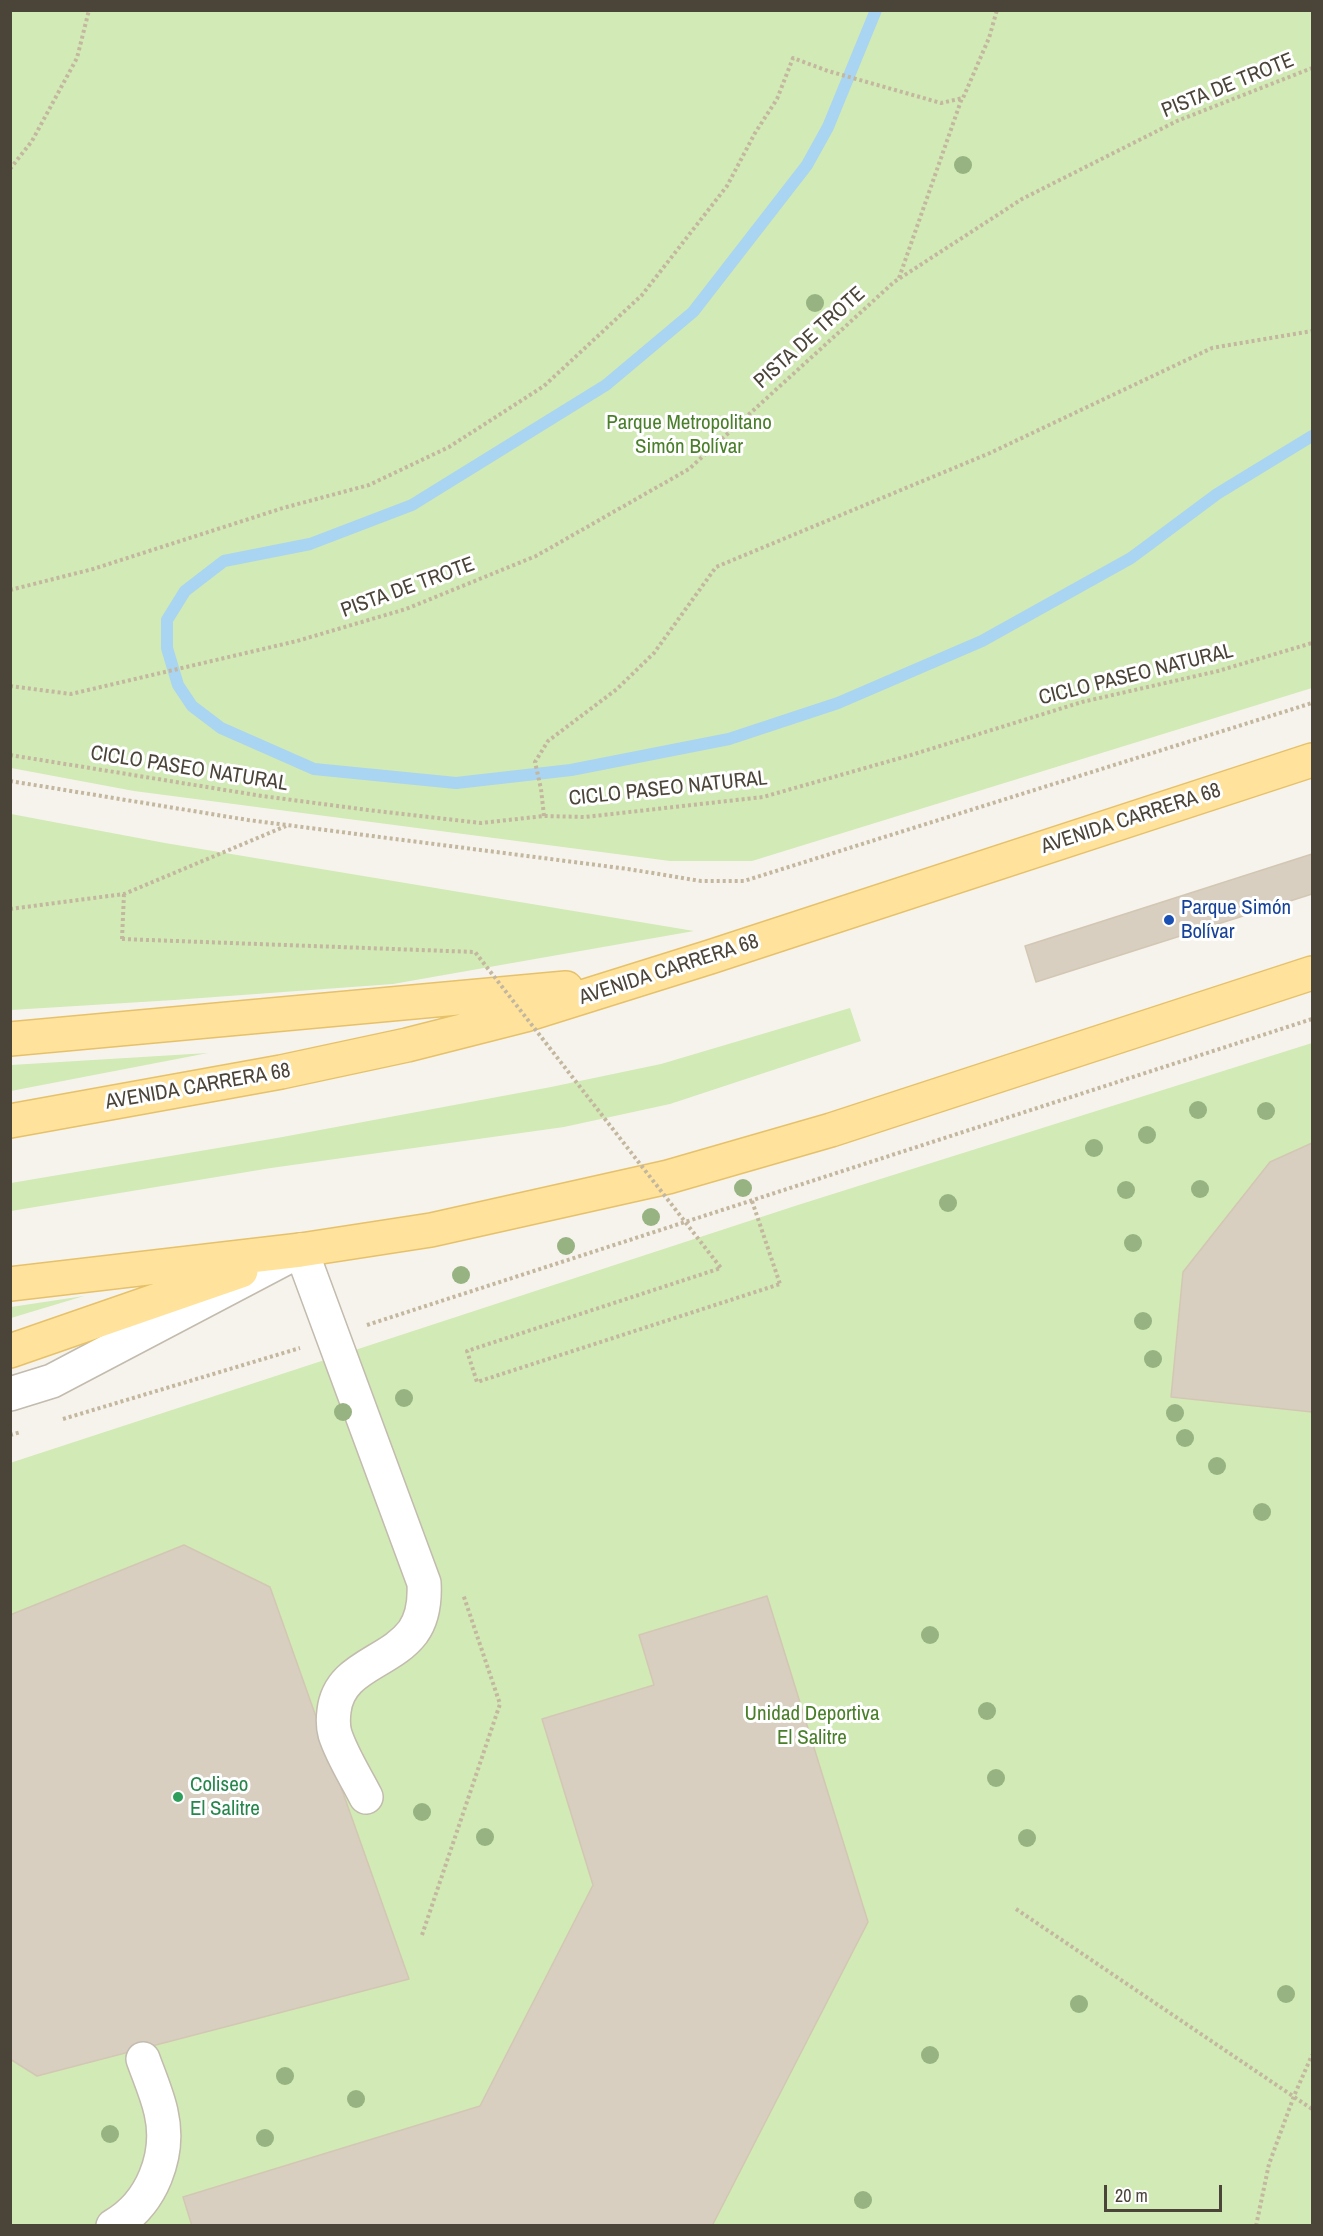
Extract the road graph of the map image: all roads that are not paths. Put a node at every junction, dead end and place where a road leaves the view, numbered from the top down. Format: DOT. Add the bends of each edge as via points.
graph roads {
  1 [pos="1312,760"];
  2 [pos="1312,973"];
  3 [pos="634,982"];
  4 [pos="10,1040"];
  5 [pos="10,1121"];
  6 [pos="301,1250"];
  7 [pos="10,1284"];
  8 [pos="10,1351"];
  9 [pos="10,1394"];
  10 [pos="366,1797"];
  11 [pos="143,2059"];
  12 [pos="113,2226"];
  1 -- 3 [label="main road, AVENIDA CARRERA 68"];
  2 -- 6 [label="main road" via="831,1130 668,1177 431,1230"];
  3 -- 4 [label="main road"];
  3 -- 5 [label="main road, AVENIDA CARRERA 68" via="407,1045"];
  6 -- 7 [label="main road"];
  6 -- 8 [label="main road"];
  6 -- 9 [label="lane" via="52,1381"];
  6 -- 10 [label="lane" via="424,1583 421,1617 412,1633 351,1676 335,1702 335,1734"];
  11 -- 12 [label="lane" via="163,2120 160,2167 139,2205"];
}
